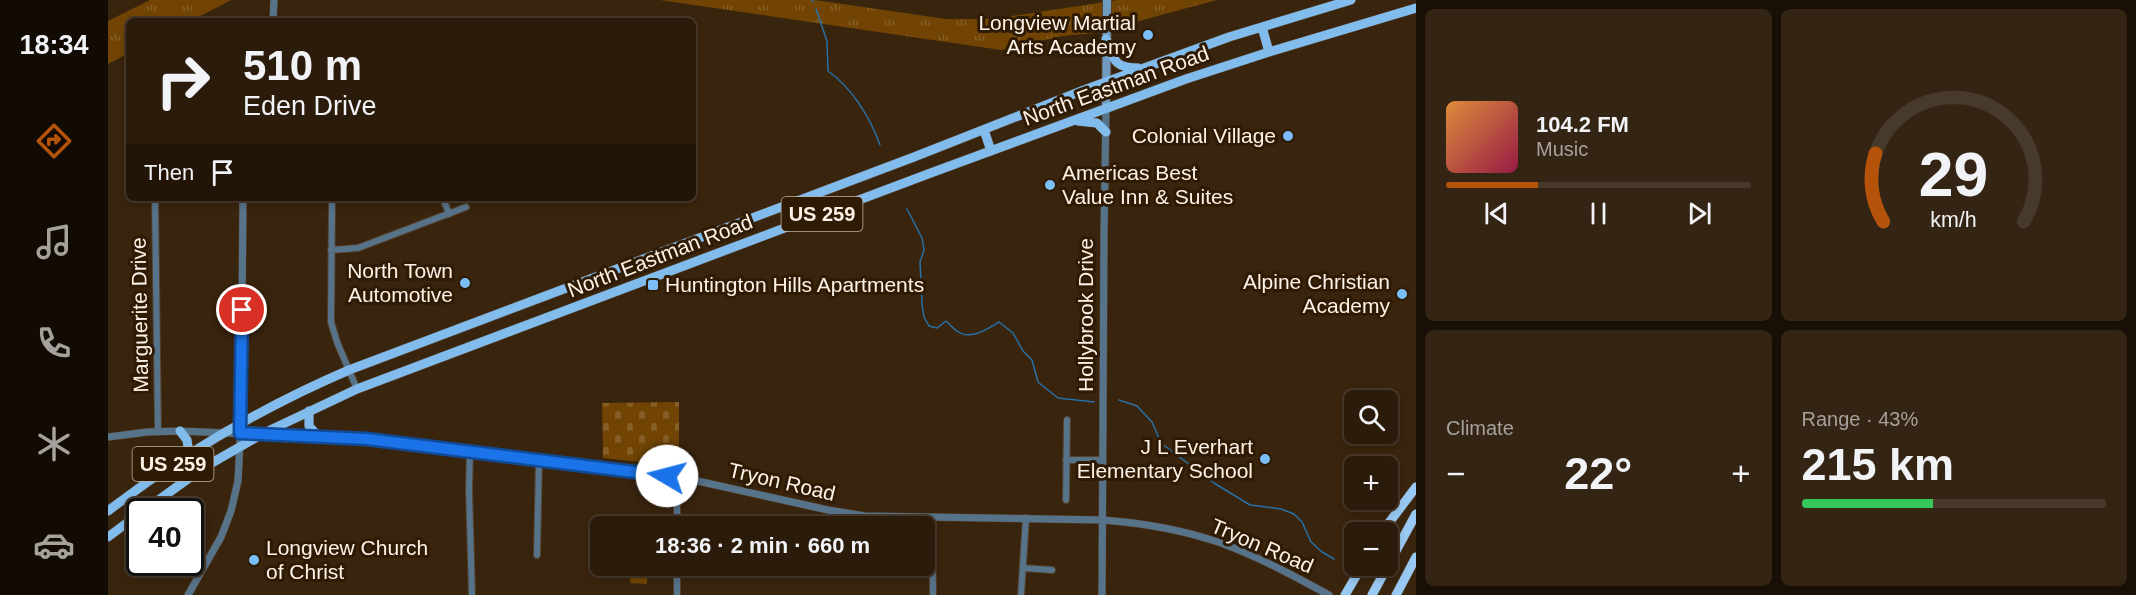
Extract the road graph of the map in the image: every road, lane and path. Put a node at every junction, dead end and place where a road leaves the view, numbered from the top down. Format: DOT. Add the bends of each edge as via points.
graph roads {
  1 [pos="274,0"];
  2 [pos="1107,0"];
  3 [pos="1351,0"];
  4 [pos="1416,8"];
  5 [pos="273,18"];
  6 [pos="1262,27"];
  7 [pos="1106,39"];
  8 [pos="1269,51"];
  9 [pos="1144,68"];
  10 [pos="1106,82"];
  11 [pos="1106,109"];
  12 [pos="1073,121"];
  13 [pos="984,130"];
  14 [pos="1106,132"];
  15 [pos="991,151"];
  16 [pos="155,201"];
  17 [pos="243,201"];
  18 [pos="332,201"];
  19 [pos="444,201"];
  20 [pos="466,207"];
  21 [pos="449,214"];
  22 [pos="709,235"];
  23 [pos="331,250"];
  24 [pos="716,254"];
  25 [pos="446,334"];
  26 [pos="453,353"];
  27 [pos="350,370"];
  28 [pos="357,389"];
  29 [pos="309,411"];
  30 [pos="1067,420"];
  31 [pos="241,428"];
  32 [pos="158,431"];
  33 [pos="180,431"];
  34 [pos="225,432"];
  35 [pos="264,434"];
  36 [pos="317,435"];
  37 [pos="108,437"];
  38 [pos="240,447"];
  39 [pos="470,451"];
  40 [pos="189,454"];
  41 [pos="539,460"];
  42 [pos="1066,460"];
  43 [pos="1103,460"];
  44 [pos="677,478"];
  45 [pos="1416,487"];
  46 [pos="161,498"];
  47 [pos="1066,500"];
  48 [pos="112,508"];
  49 [pos="1416,514"];
  50 [pos="677,516"];
  51 [pos="872,516"];
  52 [pos="935,517"];
  53 [pos="1026,518"];
  54 [pos="1103,520"];
  55 [pos="126,521"];
  56 [pos="1390,522"];
  57 [pos="126,523"];
  58 [pos="108,537"];
  59 [pos="537,555"];
  60 [pos="1416,557"];
  61 [pos="1023,568"];
  62 [pos="1052,570"];
  63 [pos="677,576"];
  64 [pos="933,576"];
  65 [pos="1356,576"];
  66 [pos="1373,592"];
  67 [pos="188,595"];
  68 [pos="472,595"];
  69 [pos="677,595"];
  70 [pos="933,595"];
  71 [pos="1021,595"];
  72 [pos="1102,595"];
  73 [pos="1329,595"];
  74 [pos="1345,595"];
  75 [pos="1396,595"];
  1 -- 5 [label="street"];
  2 -- 7 [label="main road, Hollybrook Drive"];
  3 -- 6 [label="main road, North Eastman Road / US 259"];
  4 -- 8 [label="main road, North Eastman Road / US 259"];
  6 -- 8 [label="main road"];
  6 -- 9 [label="main road, North Eastman Road / US 259"];
  7 -- 9 [label="main road" via="1120,65"];
  7 -- 10 [label="main road, Hollybrook Drive"];
  8 -- 11 [label="main road, North Eastman Road / US 259"];
  9 -- 10 [label="main road, North Eastman Road / US 259"];
  10 -- 11 [label="main road, Hollybrook Drive"];
  10 -- 13 [label="main road, North Eastman Road / US 259"];
  11 -- 12 [label="main road, North Eastman Road / US 259"];
  11 -- 14 [label="street, Hollybrook Drive"];
  12 -- 14 [label="main road" via="1094,122"];
  12 -- 15 [label="main road, North Eastman Road / US 259"];
  13 -- 15 [label="main road"];
  13 -- 22 [label="main road, North Eastman Road / US 259"];
  14 -- 43 [label="street, Hollybrook Drive"];
  15 -- 24 [label="main road, North Eastman Road / US 259"];
  16 -- 32 [label="street, Marguerite Drive"];
  17 -- 31 [label="street"];
  18 -- 23 [label="street"];
  19 -- 21 [label="street"];
  20 -- 21 [label="street"];
  21 -- 23 [label="street" via="358,248"];
  22 -- 24 [label="main road"];
  22 -- 25 [label="main road, North Eastman Road / US 259"];
  23 -- 27 [label="street" via="332,322"];
  24 -- 26 [label="main road, North Eastman Road / US 259"];
  25 -- 26 [label="main road"];
  25 -- 27 [label="main road, North Eastman Road / US 259"];
  26 -- 28 [label="main road, North Eastman Road / US 259"];
  27 -- 28 [label="street"];
  27 -- 31 [label="main road, North Eastman Road / US 259"];
  28 -- 29 [label="main road, North Eastman Road / US 259"];
  29 -- 35 [label="main road, North Eastman Road / US 259"];
  29 -- 36 [label="main road" via="309,426"];
  30 -- 42 [label="street"];
  31 -- 34 [label="main road, North Eastman Road / US 259"];
  31 -- 35 [label="street, Tryon Road"];
  31 -- 38 [label="street"];
  32 -- 33 [label="street"];
  32 -- 37 [label="street"];
  33 -- 34 [label="street"];
  33 -- 40 [label="main road" via="187,440"];
  34 -- 40 [label="main road, North Eastman Road / US 259"];
  35 -- 36 [label="street, Tryon Road"];
  35 -- 38 [label="main road, North Eastman Road / US 259"];
  36 -- 39 [label="street, Tryon Road"];
  38 -- 46 [label="main road, North Eastman Road / US 259"];
  38 -- 67 [label="street" via="236,491 227,523"];
  39 -- 41 [label="street, Tryon Road"];
  39 -- 68 [label="street"];
  40 -- 48 [label="main road, North Eastman Road / US 259"];
  41 -- 44 [label="street, Tryon Road"];
  41 -- 59 [label="street"];
  42 -- 43 [label="street"];
  42 -- 47 [label="street"];
  43 -- 54 [label="street, Hollybrook Drive"];
  44 -- 50 [label="street"];
  44 -- 51 [label="street, Tryon Road"];
  45 -- 56 [label="highway"];
  48 -- 55 [label="main road"];
  49 -- 66 [label="highway"];
  52 -- 53 [label="street, Tryon Road"];
  53 -- 54 [label="street, Tryon Road"];
  53 -- 61 [label="street"];
  54 -- 72 [label="street, Hollybrook Drive"];
  54 -- 73 [label="street, Tryon Road" via="1153,526 1214,541 1271,564"];
  57 -- 58 [label="main road, North Eastman Road / US 259"];
  60 -- 75 [label="highway"];
  61 -- 62 [label="street"];
  61 -- 71 [label="street"];
  63 -- 69 [label="street"];
  64 -- 70 [label="street"];
  65 -- 74 [label="highway"];
}
